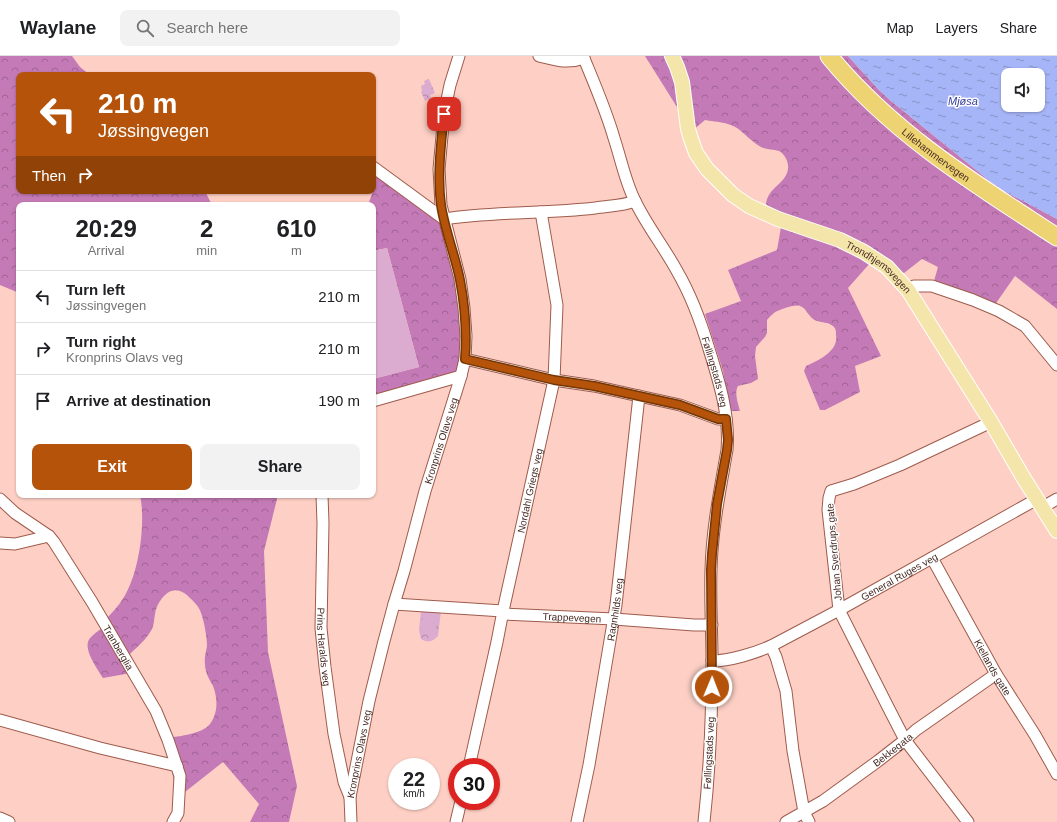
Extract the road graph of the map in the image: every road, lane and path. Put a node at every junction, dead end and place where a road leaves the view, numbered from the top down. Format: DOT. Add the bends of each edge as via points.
graph roads {
  1 [pos="459,56"];
  2 [pos="539,56"];
  3 [pos="672,56"];
  4 [pos="829,56"];
  5 [pos="583,57"];
  6 [pos="376,169"];
  7 [pos="635,201"];
  8 [pos="540,212"];
  9 [pos="444,219"];
  10 [pos="1057,237"];
  11 [pos="908,290"];
  12 [pos="465,359"];
  13 [pos="1057,365"];
  14 [pos="461,376"];
  15 [pos="554,380"];
  16 [pos="639,396"];
  17 [pos="376,400"];
  18 [pos="726,419"];
  19 [pos="991,422"];
  20 [pos="322,498"];
  21 [pos="0,499"];
  22 [pos="1057,500"];
  23 [pos="1040,503"];
  24 [pos="1057,531"];
  25 [pos="49,536"];
  26 [pos="0,543"];
  27 [pos="932,558"];
  28 [pos="394,604"];
  29 [pos="839,610"];
  30 [pos="503,613"];
  31 [pos="614,619"];
  32 [pos="712,625"];
  33 [pos="771,646"];
  34 [pos="712,662"];
  35 [pos="996,674"];
  36 [pos="0,720"];
  37 [pos="906,740"];
  38 [pos="471,758"];
  39 [pos="177,766"];
  40 [pos="1057,774"];
  41 [pos="350,797"];
  42 [pos="459,810"];
  43 [pos="807,817"];
  44 [pos="0,818"];
  45 [pos="8,822"];
  46 [pos="172,822"];
  47 [pos="351,822"];
  48 [pos="456,822"];
  49 [pos="577,822"];
  50 [pos="704,822"];
  51 [pos="786,822"];
  52 [pos="968,822"];
  1 -- 9 [label="street, Kronprins Olavs veg" via="444,114 439,169"];
  2 -- 5 [label="street" via="565,62"];
  3 -- 11 [label="main road, Trondhjemsvegen" via="682,82 688,129 696,153 719,182 749,206 778,219 840,240 864,252 887,267"];
  4 -- 10 [label="highway, Lillehammervegen" via="876,106 909,135 978,186"];
  5 -- 7 [label="street, Føllingstads veg"];
  6 -- 9 [label="street"];
  7 -- 8 [label="street" via="578,210"];
  7 -- 18 [label="street, Føllingstads veg" via="678,272 693,303 715,369"];
  8 -- 9 [label="street" via="467,215"];
  8 -- 15 [label="street, Nordahl Griegs veg" via="556,305"];
  9 -- 12 [label="street, Kronprins Olavs veg" via="460,279 466,336"];
  11 -- 13 [label="street" via="914,286 932,286 999,311 1025,326"];
  11 -- 19 [label="main road, Trondhjemsvegen"];
  12 -- 14 [label="street, Kronprins Olavs veg"];
  12 -- 15 [label="street"];
  14 -- 17 [label="street"];
  14 -- 28 [label="street, Kronprins Olavs veg" via="425,491"];
  15 -- 16 [label="street"];
  15 -- 30 [label="street, Nordahl Griegs veg"];
  16 -- 18 [label="street" via="680,405 718,419"];
  16 -- 31 [label="street, Ragnhilds veg"];
  18 -- 32 [label="street, Føllingstads veg" via="728,440 717,504 711,570"];
  19 -- 23 [label="main road, Trondhjemsvegen"];
  19 -- 29 [label="street, Johan Sverdrups gate" via="900,465 854,484 831,490 828,510"];
  20 -- 41 [label="street, Prins Haralds veg" via="321,628 324,667 334,734 344,782"];
  21 -- 25 [label="street, Tranberglia" via="15,513"];
  22 -- 23 [label="street, General Ruges veg"];
  23 -- 24 [label="main road, Trondhjemsvegen"];
  23 -- 27 [label="street, General Ruges veg"];
  25 -- 26 [label="street" via="15,544"];
  25 -- 39 [label="street, Tranberglia" via="80,581 156,711"];
  27 -- 29 [label="street, General Ruges veg"];
  27 -- 35 [label="street, Kiellands gate"];
  28 -- 30 [label="street, Trappevegen"];
  28 -- 41 [label="street, Kronprins Olavs veg"];
  29 -- 33 [label="street, General Ruges veg"];
  29 -- 37 [label="street, Johan Sverdrups gate"];
  30 -- 31 [label="street, Trappevegen"];
  30 -- 38 [label="street, Nordahl Griegs veg"];
  31 -- 32 [label="street, Trappevegen"];
  31 -- 49 [label="street, Ragnhilds veg"];
  32 -- 34 [label="street, Føllingstads veg"];
  33 -- 34 [label="street, General Ruges veg" via="725,661"];
  33 -- 43 [label="street" via="786,691 793,750"];
  34 -- 50 [label="street, Føllingstads veg" via="711,738"];
  35 -- 37 [label="street, Bekkegata" via="916,730"];
  35 -- 40 [label="street, Kiellands gate"];
  36 -- 39 [label="street"];
  37 -- 43 [label="street, Bekkegata" via="823,800"];
  37 -- 52 [label="street, Johan Sverdrups gate"];
  39 -- 46 [label="street, Tranberglia" via="180,776 178,813"];
  41 -- 47 [label="street, Kronprins Olavs veg"];
  42 -- 48 [label="street"];
  43 -- 51 [label="street, Bekkegata"];
  44 -- 45 [label="street"];
}
